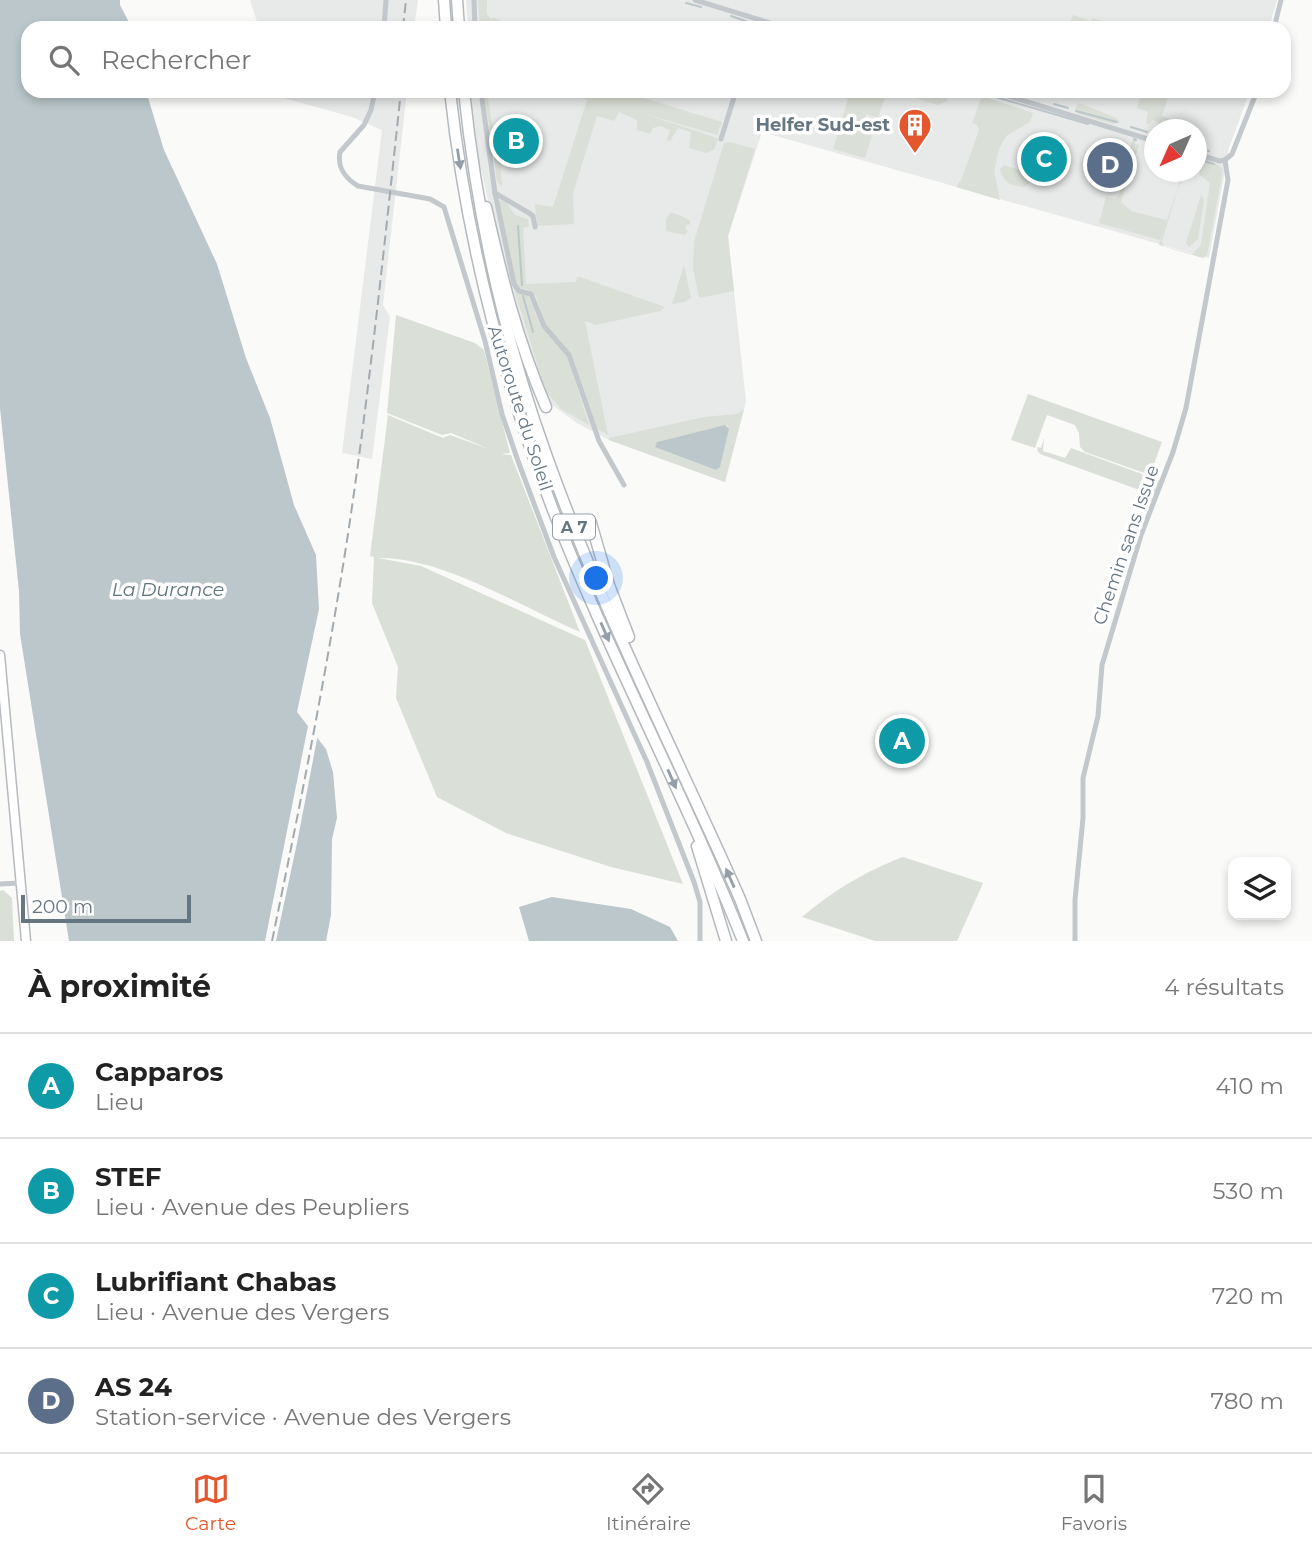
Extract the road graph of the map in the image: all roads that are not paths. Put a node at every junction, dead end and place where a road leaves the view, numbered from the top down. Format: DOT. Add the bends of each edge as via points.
graph roads {
  1 [pos="386,0"];
  2 [pos="444,0"];
  3 [pos="457,0"];
  4 [pos="474,0"];
  5 [pos="695,0"];
  6 [pos="1281,0"];
  7 [pos="384,21"];
  8 [pos="446,21"];
  9 [pos="458,21"];
  10 [pos="475,21"];
  11 [pos="753,21"];
  12 [pos="1275,21"];
  13 [pos="374,98"];
  14 [pos="451,98"];
  15 [pos="465,98"];
  16 [pos="482,98"];
  17 [pos="734,98"];
  18 [pos="1015,98"];
  19 [pos="1254,98"];
  20 [pos="1144,138"];
  21 [pos="721,139"];
  22 [pos="471,154"];
  23 [pos="1207,157"];
  24 [pos="1226,160"];
  25 [pos="495,193"];
  26 [pos="535,227"];
  27 [pos="545,407"];
  28 [pos="624,485"];
  29 [pos="591,523"];
  30 [pos="0,655"];
  31 [pos="649,697"];
  32 [pos="920,737"];
  33 [pos="914,744"];
  34 [pos="690,818"];
  35 [pos="0,884"];
  36 [pos="20,884"];
  37 [pos="26,941"];
  38 [pos="700,941"];
  39 [pos="726,941"];
  40 [pos="743,941"];
  41 [pos="756,941"];
  42 [pos="1075,941"];
  1 -- 7 [label="street"];
  2 -- 8 [label="highway"];
  3 -- 9 [label="highway"];
  4 -- 10 [label="street"];
  5 -- 11 [label="street"];
  6 -- 12 [label="street"];
  13 -- 38 [label="street" via="364,125 340,152 341,168 358,186 430,199 444,207 522,473 694,882 700,902"];
  14 -- 34 [label="highway, Autoroute du Soleil / A 7, one-way" via="478,267 521,421 584,585"];
  15 -- 22 [label="highway, Autoroute du Soleil / A 7"];
  16 -- 25 [label="street"];
  17 -- 21 [label="street"];
  18 -- 20 [label="street"];
  19 -- 24 [label="street" via="1233,154"];
  22 -- 27 [label="highway" via="503,285"];
  22 -- 31 [label="highway, Autoroute du Soleil / A 7" via="500,304 534,420 597,583"];
  23 -- 24 [label="street"];
  24 -- 42 [label="street, Chemin sans Issue" via="1228,180 1186,408 1102,665 1098,716 1083,778"];
  25 -- 26 [label="street" via="533,216"];
  25 -- 28 [label="street" via="516,288 531,293 544,326 569,355 599,441"];
  29 -- 31 [label="highway"];
  30 -- 36 [label="main road"];
  41 -- 31 [label="highway, Autoroute du Soleil / A 7, one-way"];
  32 -- 33 [label="street"];
  34 -- 39 [label="highway"];
  34 -- 40 [label="highway, Autoroute du Soleil / A 7"];
  35 -- 36 [label="street"];
  36 -- 37 [label="main road"];
}
